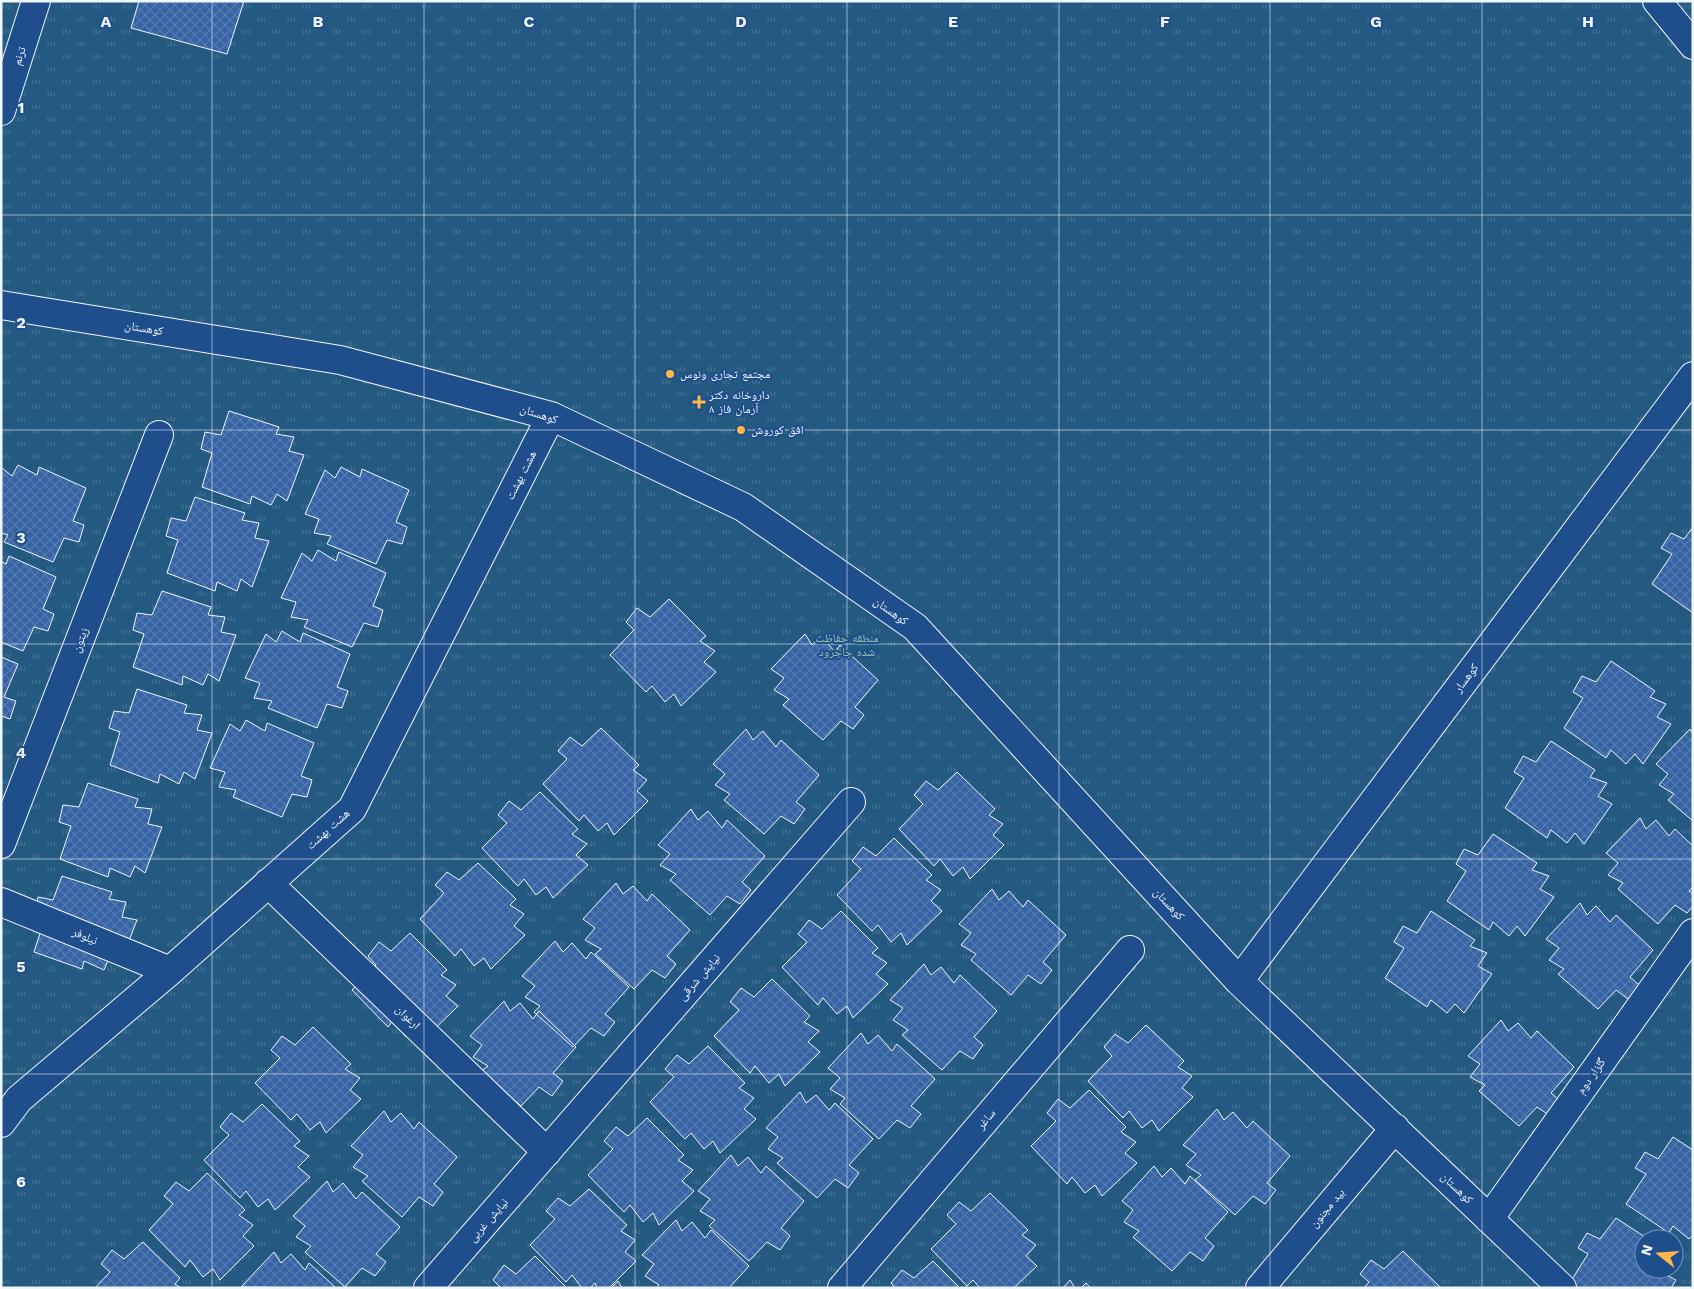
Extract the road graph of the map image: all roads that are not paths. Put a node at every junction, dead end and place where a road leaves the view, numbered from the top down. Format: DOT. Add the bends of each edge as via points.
graph roads {
  1 [pos="36,1"];
  2 [pos="1657,1"];
  3 [pos="1693,45"];
  4 [pos="1,111"];
  5 [pos="1,305"];
  6 [pos="1693,376"];
  7 [pos="551,416"];
  8 [pos="159,435"];
  9 [pos="851,802"];
  10 [pos="1,844"];
  11 [pos="268,883"];
  12 [pos="1,902"];
  13 [pos="1693,933"];
  14 [pos="1130,950"];
  15 [pos="170,971"];
  16 [pos="1239,981"];
  17 [pos="1,1123"];
  18 [pos="1395,1128"];
  19 [pos="547,1152"];
  20 [pos="1489,1219"];
  21 [pos="428,1288"];
  22 [pos="842,1288"];
  23 [pos="1260,1288"];
  24 [pos="1562,1288"];
  1 -- 4 [label="street, ترنم"];
  2 -- 3 [label="street"];
  5 -- 7 [label="street, کوهستان" via="340,360"];
  6 -- 16 [label="street, کوهسار"];
  7 -- 11 [label="street, هشت بهشت" via="352,809"];
  7 -- 16 [label="street, کوهستان" via="743,508 915,628"];
  8 -- 10 [label="street, زیتون"];
  9 -- 19 [label="street, نیایش شرقی"];
  11 -- 15 [label="street, هشت بهشت"];
  11 -- 19 [label="street, ارغوان"];
  12 -- 15 [label="street, نیلوفر"];
  13 -- 20 [label="street, گلزار دوم"];
  14 -- 22 [label="street, ساغر"];
  15 -- 17 [label="street, هشت بهشت" via="19,1099"];
  16 -- 18 [label="street, کوهستان"];
  18 -- 20 [label="street, کوهستان"];
  18 -- 23 [label="street, بید مجنون"];
  19 -- 21 [label="street, نیایش غربی"];
  20 -- 24 [label="street, کوهستان"];
}
